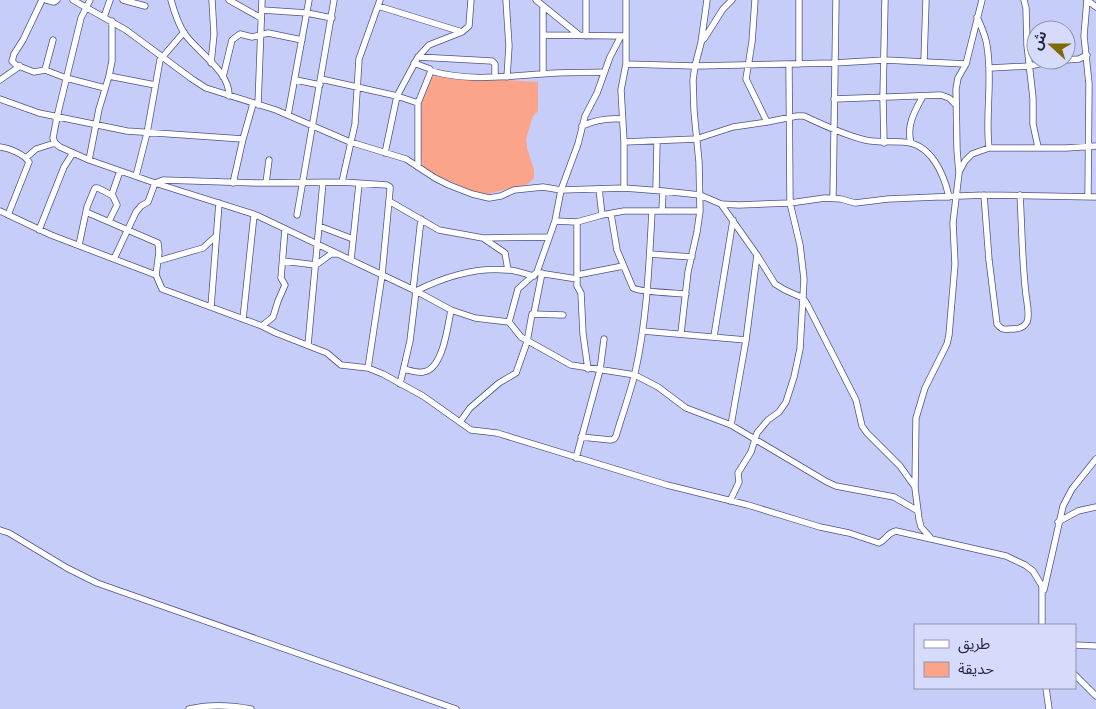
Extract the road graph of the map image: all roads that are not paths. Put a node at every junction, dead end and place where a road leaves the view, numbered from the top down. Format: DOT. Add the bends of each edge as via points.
graph roads {
  1 [pos="44,0"];
  2 [pos="57,0"];
  3 [pos="73,0"];
  4 [pos="90,0"];
  5 [pos="110,0"];
  6 [pos="123,0"];
  7 [pos="171,0"];
  8 [pos="212,0"];
  9 [pos="229,0"];
  10 [pos="262,0"];
  11 [pos="308,0"];
  12 [pos="334,0"];
  13 [pos="471,0"];
  14 [pos="506,0"];
  15 [pos="536,0"];
  16 [pos="586,0"];
  17 [pos="626,0"];
  18 [pos="707,0"];
  19 [pos="732,0"];
  20 [pos="755,0"];
  21 [pos="800,0"];
  22 [pos="836,0"];
  23 [pos="885,0"];
  24 [pos="926,0"];
  25 [pos="982,0"];
  26 [pos="1024,0"];
  27 [pos="1087,0"];
  28 [pos="379,3"];
  29 [pos="145,6"];
  30 [pos="543,6"];
  31 [pos="1096,6"];
  32 [pos="86,8"];
  33 [pos="262,10"];
  34 [pos="307,13"];
  35 [pos="104,17"];
  36 [pos="978,17"];
  37 [pos="261,18"];
  38 [pos="332,18"];
  39 [pos="1026,20"];
  40 [pos="112,21"];
  41 [pos="184,32"];
  42 [pos="462,32"];
  43 [pos="260,35"];
  44 [pos="544,35"];
  45 [pos="579,35"];
  46 [pos="586,36"];
  47 [pos="624,36"];
  48 [pos="53,40"];
  49 [pos="302,40"];
  50 [pos="701,43"];
  51 [pos="1087,56"];
  52 [pos="162,57"];
  53 [pos="418,57"];
  54 [pos="1076,59"];
  55 [pos="885,60"];
  56 [pos="924,61"];
  57 [pos="211,63"];
  58 [pos="834,63"];
  59 [pos="414,64"];
  60 [pos="626,64"];
  61 [pos="789,64"];
  62 [pos="799,64"];
  63 [pos="966,64"];
  64 [pos="749,65"];
  65 [pos="20,66"];
  66 [pos="694,66"];
  67 [pos="1026,66"];
  68 [pos="990,68"];
  69 [pos="44,70"];
  70 [pos="431,70"];
  71 [pos="1030,70"];
  72 [pos="603,72"];
  73 [pos="543,74"];
  74 [pos="109,76"];
  75 [pos="223,77"];
  76 [pos="496,77"];
  77 [pos="507,77"];
  78 [pos="66,78"];
  79 [pos="0,80"];
  80 [pos="296,80"];
  81 [pos="320,82"];
  82 [pos="155,85"];
  83 [pos="105,88"];
  84 [pos="358,88"];
  85 [pos="230,96"];
  86 [pos="397,96"];
  87 [pos="923,96"];
  88 [pos="883,98"];
  89 [pos="0,99"];
  90 [pos="834,99"];
  91 [pos="1093,103"];
  92 [pos="256,104"];
  93 [pos="418,104"];
  94 [pos="956,105"];
  95 [pos="288,115"];
  96 [pos="57,117"];
  97 [pos="788,118"];
  98 [pos="622,119"];
  99 [pos="767,122"];
  100 [pos="97,125"];
  101 [pos="312,126"];
  102 [pos="582,126"];
  103 [pos="833,128"];
  104 [pos="146,133"];
  105 [pos="243,138"];
  106 [pos="696,139"];
  107 [pos="350,142"];
  108 [pos="624,142"];
  109 [pos="657,142"];
  110 [pos="55,143"];
  111 [pos="884,143"];
  112 [pos="911,143"];
  113 [pos="1096,146"];
  114 [pos="0,147"];
  115 [pos="1038,147"];
  116 [pos="1087,147"];
  117 [pos="989,148"];
  118 [pos="73,153"];
  119 [pos="386,153"];
  120 [pos="26,158"];
  121 [pos="88,160"];
  122 [pos="268,160"];
  123 [pos="418,167"];
  124 [pos="120,171"];
  125 [pos="959,173"];
  126 [pos="136,176"];
  127 [pos="302,182"];
  128 [pos="323,182"];
  129 [pos="342,182"];
  130 [pos="155,183"];
  131 [pos="233,183"];
  132 [pos="266,183"];
  133 [pos="359,184"];
  134 [pos="624,188"];
  135 [pos="599,189"];
  136 [pos="561,190"];
  137 [pos="656,190"];
  138 [pos="663,190"];
  139 [pos="700,195"];
  140 [pos="984,195"];
  141 [pos="1020,195"];
  142 [pos="113,196"];
  143 [pos="952,197"];
  144 [pos="1088,197"];
  145 [pos="1096,197"];
  146 [pos="832,198"];
  147 [pos="389,201"];
  148 [pos="219,203"];
  149 [pos="790,203"];
  150 [pos="722,204"];
  151 [pos="0,211"];
  152 [pos="662,211"];
  153 [pos="700,211"];
  154 [pos="86,212"];
  155 [pos="652,212"];
  156 [pos="254,214"];
  157 [pos="611,214"];
  158 [pos="8,215"];
  159 [pos="297,215"];
  160 [pos="602,215"];
  161 [pos="421,219"];
  162 [pos="733,220"];
  163 [pos="109,221"];
  164 [pos="554,221"];
  165 [pos="577,222"];
  166 [pos="319,226"];
  167 [pos="127,229"];
  168 [pos="285,229"];
  169 [pos="39,230"];
  170 [pos="216,236"];
  171 [pos="483,238"];
  172 [pos="550,238"];
  173 [pos="353,239"];
  174 [pos="317,244"];
  175 [pos="79,245"];
  176 [pos="337,254"];
  177 [pos="650,254"];
  178 [pos="758,255"];
  179 [pos="692,257"];
  180 [pos="114,259"];
  181 [pos="351,260"];
  182 [pos="158,261"];
  183 [pos="283,261"];
  184 [pos="316,265"];
  185 [pos="623,266"];
  186 [pos="508,270"];
  187 [pos="538,274"];
  188 [pos="156,275"];
  189 [pos="382,275"];
  190 [pos="577,277"];
  191 [pos="648,290"];
  192 [pos="414,291"];
  193 [pos="686,294"];
  194 [pos="803,298"];
  195 [pos="211,307"];
  196 [pos="451,310"];
  197 [pos="534,313"];
  198 [pos="563,315"];
  199 [pos="243,319"];
  200 [pos="509,322"];
  201 [pos="262,326"];
  202 [pos="643,331"];
  203 [pos="681,333"];
  204 [pos="714,336"];
  205 [pos="604,340"];
  206 [pos="746,340"];
  207 [pos="527,342"];
  208 [pos="308,345"];
  209 [pos="368,368"];
  210 [pos="404,369"];
  211 [pos="588,369"];
  212 [pos="600,370"];
  213 [pos="635,375"];
  214 [pos="400,384"];
  215 [pos="460,422"];
  216 [pos="731,425"];
  217 [pos="581,437"];
  218 [pos="755,440"];
  219 [pos="576,458"];
  220 [pos="1096,459"];
  221 [pos="916,488"];
  222 [pos="730,501"];
  223 [pos="1096,507"];
  224 [pos="918,511"];
  225 [pos="1058,522"];
  226 [pos="0,530"];
  227 [pos="930,538"];
  228 [pos="1042,594"];
  229 [pos="1042,624"];
  230 [pos="1076,645"];
  231 [pos="1096,646"];
  232 [pos="1076,676"];
  233 [pos="1046,689"];
  234 [pos="1096,696"];
  235 [pos="189,709"];
  236 [pos="251,709"];
  237 [pos="456,709"];
  238 [pos="1049,709"];
  1 -- 2 [label="street"];
  1 -- 65 [label="street" via="12,58"];
  3 -- 32 [label="street"];
  4 -- 32 [label="street"];
  5 -- 35 [label="street"];
  6 -- 29 [label="street"];
  7 -- 41 [label="street"];
  8 -- 57 [label="street" via="214,52"];
  9 -- 37 [label="street"];
  10 -- 33 [label="street"];
  11 -- 34 [label="street"];
  12 -- 38 [label="street"];
  13 -- 42 [label="street" via="469,26"];
  14 -- 77 [label="street"];
  15 -- 30 [label="street"];
  16 -- 46 [label="street"];
  17 -- 47 [label="street"];
  18 -- 50 [label="street"];
  19 -- 50 [label="street"];
  20 -- 64 [label="street"];
  21 -- 62 [label="street"];
  22 -- 58 [label="street"];
  23 -- 55 [label="street"];
  24 -- 56 [label="street"];
  25 -- 36 [label="street"];
  26 -- 39 [label="street"];
  27 -- 31 [label="street"];
  27 -- 51 [label="street" via="1084,36"];
  28 -- 42 [label="street"];
  28 -- 84 [label="street" via="358,59"];
  30 -- 44 [label="street"];
  30 -- 45 [label="street"];
  32 -- 35 [label="street"];
  32 -- 78 [label="street"];
  33 -- 34 [label="street"];
  33 -- 37 [label="street"];
  34 -- 38 [label="street"];
  34 -- 49 [label="street"];
  35 -- 40 [label="street"];
  36 -- 63 [label="street"];
  36 -- 68 [label="street"];
  37 -- 43 [label="street"];
  38 -- 81 [label="street"];
  40 -- 52 [label="street"];
  40 -- 74 [label="street"];
  41 -- 52 [label="street"];
  41 -- 57 [label="street"];
  42 -- 53 [label="street" via="429,45"];
  43 -- 49 [label="street" via="274,34"];
  43 -- 75 [label="street" via="243,34 233,38"];
  43 -- 92 [label="street"];
  44 -- 45 [label="street"];
  44 -- 73 [label="street"];
  45 -- 46 [label="street"];
  46 -- 47 [label="street"];
  47 -- 60 [label="street"];
  47 -- 72 [label="street"];
  48 -- 69 [label="street"];
  49 -- 80 [label="street"];
  50 -- 66 [label="street"];
  51 -- 54 [label="street"];
  51 -- 91 [label="street"];
  52 -- 82 [label="street"];
  52 -- 85 [label="street" via="202,86"];
  53 -- 59 [label="street"];
  53 -- 76 [label="street" via="492,61"];
  55 -- 56 [label="street"];
  55 -- 58 [label="street"];
  55 -- 88 [label="street"];
  56 -- 63 [label="street"];
  57 -- 75 [label="street"];
  58 -- 62 [label="street"];
  58 -- 90 [label="street"];
  59 -- 70 [label="street"];
  59 -- 86 [label="street"];
  60 -- 66 [label="street"];
  60 -- 98 [label="street" via="621,90"];
  61 -- 62 [label="street"];
  61 -- 64 [label="street"];
  61 -- 97 [label="street"];
  63 -- 94 [label="street" via="958,78"];
  64 -- 66 [label="street"];
  64 -- 99 [label="street" via="746,79"];
  65 -- 69 [label="street" via="34,72"];
  65 -- 79 [label="street"];
  66 -- 106 [label="street"];
  67 -- 68 [label="street"];
  68 -- 117 [label="street"];
  69 -- 78 [label="street"];
  70 -- 76 [label="street" via="445,75"];
  70 -- 93 [label="street"];
  71 -- 115 [label="street" via="1033,124"];
  72 -- 73 [label="street"];
  72 -- 102 [label="street"];
  73 -- 77 [label="street"];
  74 -- 82 [label="street"];
  74 -- 83 [label="street"];
  75 -- 85 [label="street"];
  76 -- 77 [label="street"];
  78 -- 83 [label="street"];
  78 -- 96 [label="street"];
  80 -- 81 [label="street"];
  80 -- 95 [label="street"];
  81 -- 84 [label="street"];
  81 -- 101 [label="street"];
  82 -- 104 [label="street"];
  83 -- 100 [label="street"];
  84 -- 86 [label="street"];
  84 -- 107 [label="street"];
  85 -- 92 [label="street"];
  86 -- 93 [label="street"];
  86 -- 119 [label="street"];
  87 -- 88 [label="street"];
  87 -- 94 [label="street" via="941,95"];
  87 -- 112 [label="street" via="910,124"];
  88 -- 90 [label="street"];
  88 -- 111 [label="street"];
  89 -- 96 [label="street"];
  90 -- 103 [label="street"];
  91 -- 116 [label="street"];
  92 -- 95 [label="street"];
  92 -- 105 [label="street"];
  93 -- 123 [label="street"];
  94 -- 125 [label="street"];
  95 -- 101 [label="street"];
  96 -- 100 [label="street"];
  96 -- 110 [label="street"];
  97 -- 99 [label="street"];
  97 -- 103 [label="street" via="804,116"];
  97 -- 149 [label="street"];
  98 -- 102 [label="street"];
  98 -- 108 [label="street"];
  99 -- 106 [label="street" via="733,127"];
  100 -- 104 [label="street"];
  100 -- 121 [label="street"];
  101 -- 107 [label="street"];
  101 -- 127 [label="street"];
  102 -- 136 [label="street"];
  103 -- 111 [label="street" via="858,138"];
  103 -- 146 [label="street"];
  104 -- 105 [label="street"];
  104 -- 126 [label="street"];
  105 -- 131 [label="street"];
  106 -- 109 [label="street"];
  106 -- 139 [label="street"];
  107 -- 119 [label="street"];
  107 -- 129 [label="street"];
  108 -- 109 [label="street"];
  108 -- 134 [label="street"];
  109 -- 137 [label="street"];
  110 -- 118 [label="street"];
  110 -- 120 [label="street" via="36,149"];
  111 -- 112 [label="street"];
  112 -- 143 [label="street" via="930,155"];
  113 -- 116 [label="street"];
  114 -- 120 [label="street"];
  115 -- 116 [label="street"];
  115 -- 117 [label="street"];
  116 -- 144 [label="street"];
  117 -- 125 [label="street" via="972,154"];
  118 -- 121 [label="street"];
  118 -- 169 [label="street" via="64,167"];
  119 -- 123 [label="street" via="406,159"];
  120 -- 158 [label="street" via="29,165"];
  121 -- 124 [label="street"];
  122 -- 132 [label="street"];
  123 -- 136 [label="street" via="449,185 489,198 526,188"];
  124 -- 126 [label="street"];
  124 -- 142 [label="street"];
  125 -- 143 [label="street"];
  126 -- 130 [label="street"];
  127 -- 128 [label="street"];
  127 -- 132 [label="street"];
  127 -- 159 [label="street"];
  128 -- 129 [label="street"];
  128 -- 166 [label="street"];
  129 -- 133 [label="street"];
  130 -- 131 [label="street" via="169,179"];
  130 -- 148 [label="street"];
  130 -- 167 [label="street" via="148,202 137,209"];
  131 -- 132 [label="street"];
  133 -- 147 [label="street" via="387,185 390,187"];
  133 -- 173 [label="street"];
  134 -- 135 [label="street"];
  134 -- 137 [label="street"];
  135 -- 136 [label="street"];
  135 -- 160 [label="street"];
  136 -- 164 [label="street"];
  137 -- 138 [label="street"];
  138 -- 139 [label="street"];
  138 -- 152 [label="street"];
  139 -- 150 [label="street"];
  139 -- 153 [label="street"];
  140 -- 141 [label="street"];
  140 -- 141 [label="street" via="997,324 1004,330 1020,328 1028,320 1022,266"];
  140 -- 143 [label="street"];
  141 -- 144 [label="street"];
  142 -- 154 [label="street" via="95,188"];
  142 -- 163 [label="street" via="117,205"];
  143 -- 146 [label="street" via="855,204"];
  143 -- 221 [label="street" via="955,264 949,335 925,388 916,418"];
  144 -- 145 [label="street"];
  146 -- 149 [label="street"];
  147 -- 161 [label="street"];
  147 -- 189 [label="street"];
  148 -- 156 [label="street"];
  148 -- 170 [label="street"];
  149 -- 150 [label="street"];
  149 -- 194 [label="street" via="803,265"];
  150 -- 162 [label="street"];
  151 -- 158 [label="street"];
  152 -- 153 [label="street"];
  152 -- 155 [label="street"];
  153 -- 179 [label="street"];
  154 -- 163 [label="street"];
  154 -- 175 [label="street"];
  155 -- 157 [label="street"];
  155 -- 177 [label="street"];
  156 -- 168 [label="street"];
  156 -- 199 [label="street"];
  157 -- 160 [label="street"];
  157 -- 185 [label="street"];
  158 -- 169 [label="street"];
  160 -- 165 [label="street"];
  161 -- 171 [label="street" via="439,230"];
  161 -- 192 [label="street"];
  162 -- 178 [label="street"];
  162 -- 204 [label="street"];
  163 -- 167 [label="street"];
  164 -- 165 [label="street"];
  164 -- 172 [label="street"];
  165 -- 190 [label="street"];
  166 -- 173 [label="street"];
  166 -- 174 [label="street"];
  167 -- 180 [label="street"];
  167 -- 182 [label="street" via="158,243"];
  168 -- 174 [label="street"];
  168 -- 183 [label="street"];
  169 -- 175 [label="street"];
  170 -- 182 [label="street" via="204,248"];
  170 -- 195 [label="street"];
  171 -- 172 [label="street"];
  171 -- 186 [label="street" via="505,253"];
  172 -- 187 [label="street"];
  173 -- 181 [label="street"];
  174 -- 176 [label="street"];
  174 -- 184 [label="street"];
  175 -- 180 [label="street"];
  176 -- 181 [label="street"];
  176 -- 184 [label="street" via="330,254"];
  177 -- 179 [label="street"];
  177 -- 191 [label="street"];
  178 -- 194 [label="street" via="775,284"];
  178 -- 206 [label="street"];
  179 -- 193 [label="street"];
  180 -- 188 [label="street"];
  181 -- 189 [label="street"];
  182 -- 188 [label="street"];
  183 -- 184 [label="street"];
  183 -- 201 [label="street" via="281,278 284,289 273,316"];
  184 -- 208 [label="street"];
  185 -- 190 [label="street"];
  185 -- 191 [label="street" via="633,288"];
  186 -- 187 [label="street"];
  186 -- 192 [label="street" via="482,269"];
  187 -- 190 [label="street"];
  187 -- 197 [label="street"];
  187 -- 200 [label="street" via="518,289"];
  188 -- 195 [label="street" via="162,289"];
  189 -- 192 [label="street"];
  189 -- 209 [label="street"];
  190 -- 211 [label="street"];
  191 -- 193 [label="street"];
  191 -- 202 [label="street"];
  192 -- 196 [label="street"];
  192 -- 210 [label="street"];
  193 -- 203 [label="street"];
  194 -- 218 [label="street" via="800,349 789,394 779,412 768,420"];
  194 -- 221 [label="street" via="856,400 862,426"];
  195 -- 199 [label="street"];
  196 -- 200 [label="street" via="475,318"];
  196 -- 210 [label="street" via="443,348 434,365 422,372"];
  197 -- 198 [label="street"];
  197 -- 207 [label="street"];
  199 -- 201 [label="street"];
  200 -- 207 [label="street"];
  201 -- 208 [label="street"];
  202 -- 203 [label="street"];
  202 -- 213 [label="street"];
  203 -- 204 [label="street"];
  204 -- 206 [label="street"];
  205 -- 212 [label="street"];
  206 -- 216 [label="street"];
  207 -- 211 [label="street" via="571,365"];
  207 -- 215 [label="street" via="516,373 470,408"];
  208 -- 209 [label="street" via="327,353 341,365"];
  209 -- 214 [label="street"];
  210 -- 214 [label="street"];
  211 -- 212 [label="street"];
  212 -- 213 [label="street"];
  212 -- 217 [label="street"];
  213 -- 216 [label="street" via="686,408"];
  213 -- 217 [label="street" via="614,439"];
  214 -- 215 [label="street"];
  215 -- 219 [label="street" via="471,430 497,433"];
  216 -- 218 [label="street"];
  217 -- 219 [label="street"];
  218 -- 222 [label="street" via="738,472 739,482"];
  218 -- 224 [label="street" via="836,486 894,497"];
  219 -- 222 [label="street"];
  220 -- 225 [label="street" via="1072,489"];
  221 -- 224 [label="street"];
  222 -- 227 [label="street" via="879,544 896,531"];
  223 -- 225 [label="street" via="1078,511"];
  224 -- 227 [label="street" via="921,527"];
  225 -- 228 [label="street"];
  226 -- 237 [label="street" via="97,584"];
  227 -- 228 [label="street" via="1006,556 1025,565 1038,578"];
  228 -- 229 [label="street"];
  230 -- 231 [label="street"];
  232 -- 234 [label="street"];
  233 -- 238 [label="street"];
  235 -- 236 [label="street" via="218,705"];
}
